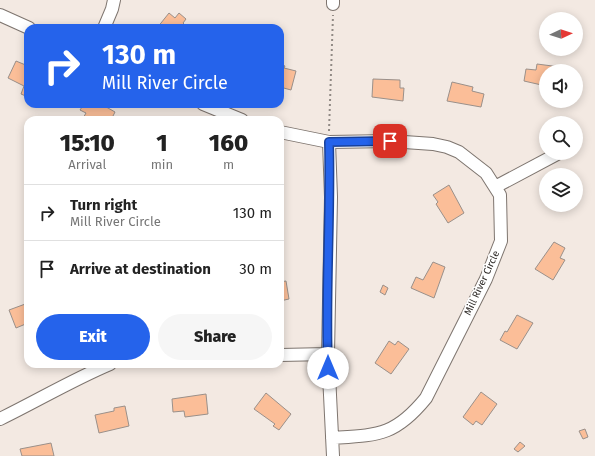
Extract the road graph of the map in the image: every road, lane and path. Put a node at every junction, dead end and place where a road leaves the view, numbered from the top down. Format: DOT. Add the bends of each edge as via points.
graph roads {
  1 [pos="114,0"];
  2 [pos="333,2"];
  3 [pos="0,15"];
  4 [pos="106,24"];
  5 [pos="24,26"];
  6 [pos="213,108"];
  7 [pos="232,116"];
  8 [pos="284,133"];
  9 [pos="329,142"];
  10 [pos="546,160"];
  11 [pos="495,187"];
  12 [pos="328,354"];
  13 [pos="284,355"];
  14 [pos="100,368"];
  15 [pos="0,419"];
  16 [pos="332,438"];
  17 [pos="333,456"];
  1 -- 4 [label="street"];
  2 -- 9 [label="path"];
  3 -- 5 [label="street"];
  6 -- 7 [label="street"];
  8 -- 9 [label="street, Mill River Circle"];
  9 -- 11 [label="street, Mill River Circle" via="390,141 447,147 474,162 486,173"];
  9 -- 12 [label="street" via="331,197"];
  10 -- 11 [label="street"];
  11 -- 16 [label="street, Mill River Circle" via="500,195 501,241 486,279 426,398 414,413 391,430 375,435"];
  12 -- 13 [label="street"];
  12 -- 16 [label="street"];
  14 -- 15 [label="street"];
  16 -- 17 [label="street"];
}
